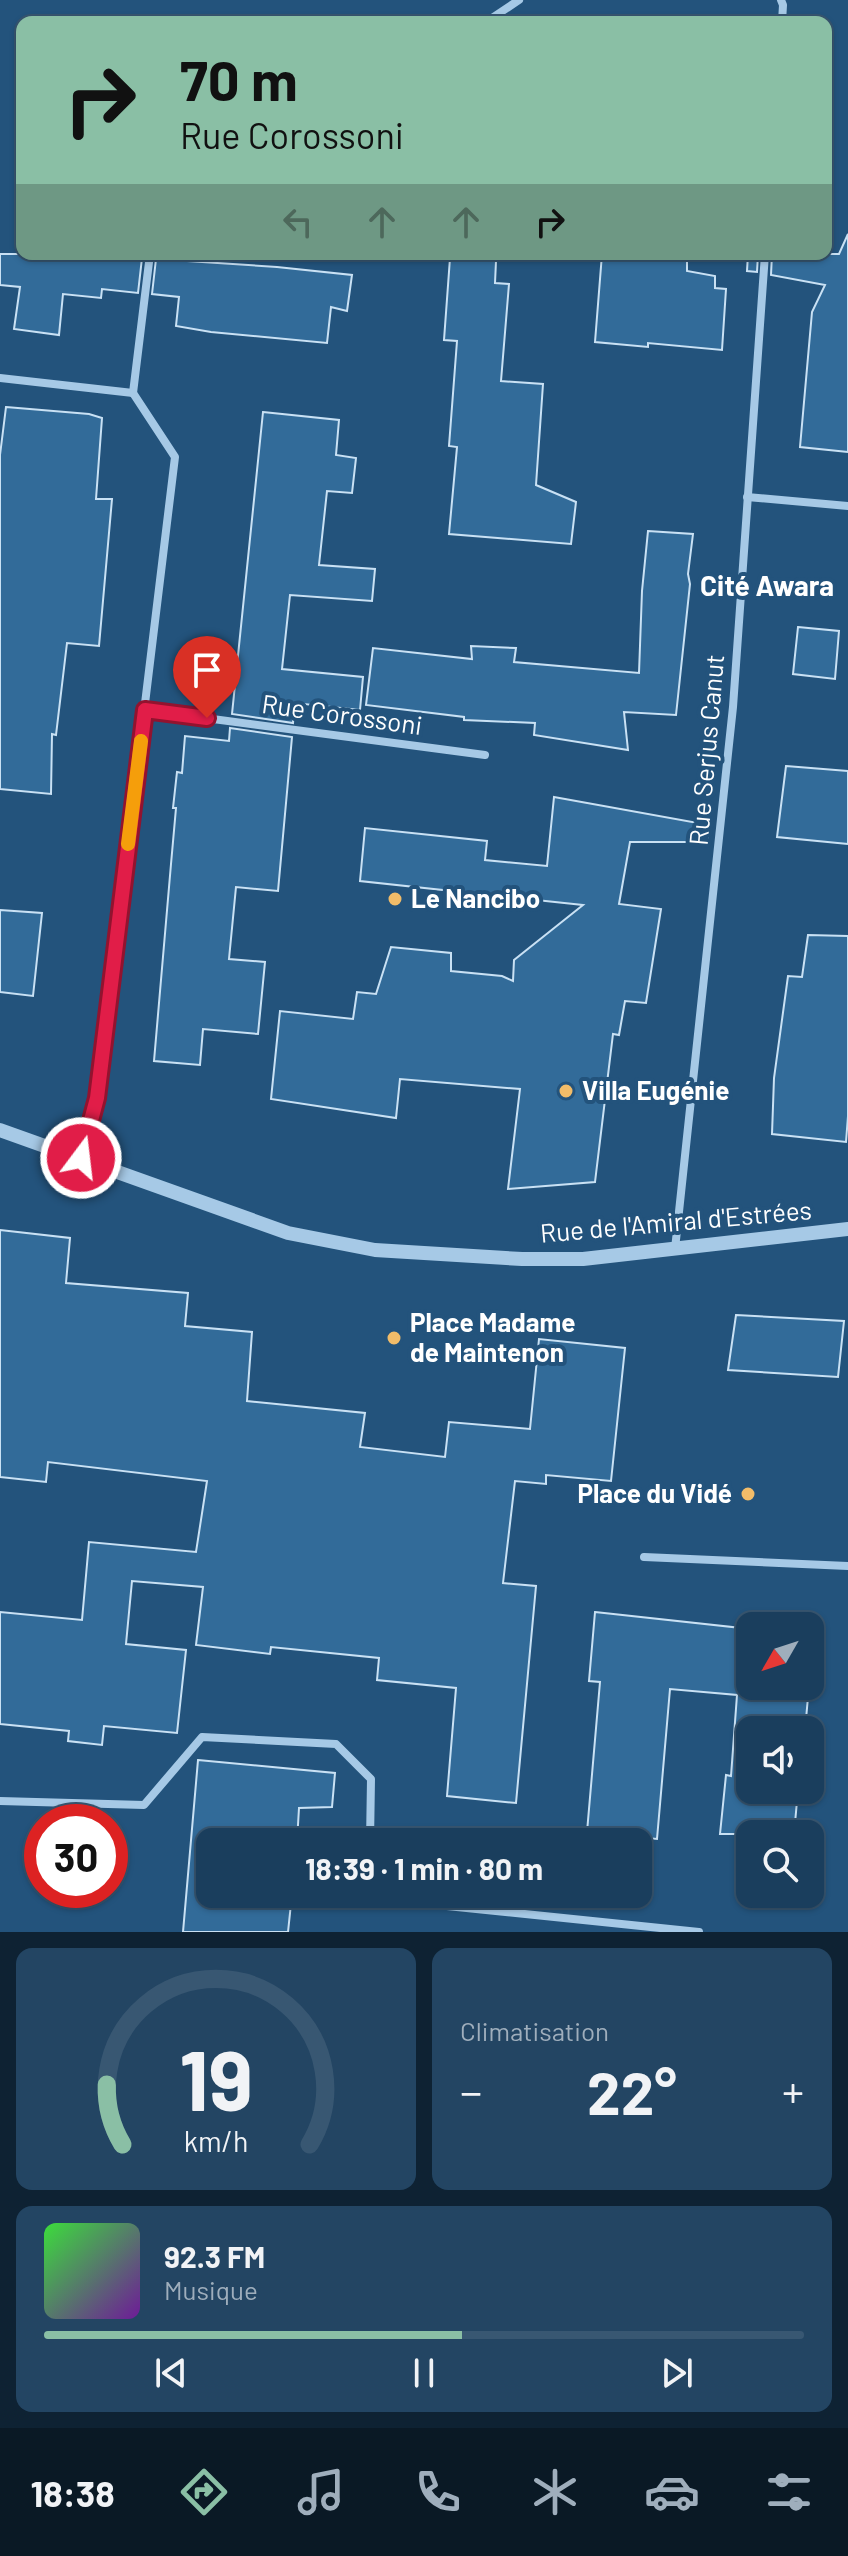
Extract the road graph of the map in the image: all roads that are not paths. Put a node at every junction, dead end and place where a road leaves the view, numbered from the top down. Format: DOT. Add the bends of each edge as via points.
graph roads {
  1 [pos="519,0"];
  2 [pos="495,16"];
  3 [pos="149,260"];
  4 [pos="765,260"];
  5 [pos="0,378"];
  6 [pos="133,393"];
  7 [pos="747,497"];
  8 [pos="848,506"];
  9 [pos="145,710"];
  10 [pos="485,755"];
  11 [pos="0,1130"];
  12 [pos="81,1158"];
  13 [pos="848,1229"];
  14 [pos="675,1249"];
  15 [pos="644,1557"];
  16 [pos="848,1566"];
  17 [pos="0,1801"];
  18 [pos="370,1828"];
  19 [pos="466,1908"];
  20 [pos="699,1932"];
  1 -- 2 [label="street"];
  3 -- 6 [label="street"];
  4 -- 7 [label="street, Rue Serjus Canut"];
  5 -- 6 [label="street"];
  6 -- 9 [label="street" via="175,457"];
  7 -- 8 [label="street"];
  7 -- 14 [label="street, Rue Serjus Canut" via="733,707"];
  9 -- 10 [label="street, Rue Corossoni"];
  9 -- 12 [label="street" via="97,1098"];
  11 -- 12 [label="street, Rue de l'Amiral d'Estrées"];
  12 -- 14 [label="street, Rue de l'Amiral d'Estrées" via="288,1233 375,1250 583,1259"];
  13 -- 14 [label="street, Rue de l'Amiral d'Estrées"];
  15 -- 16 [label="street"];
  17 -- 18 [label="street" via="144,1805 202,1737 336,1744 371,1779"];
  19 -- 20 [label="street"];
}
